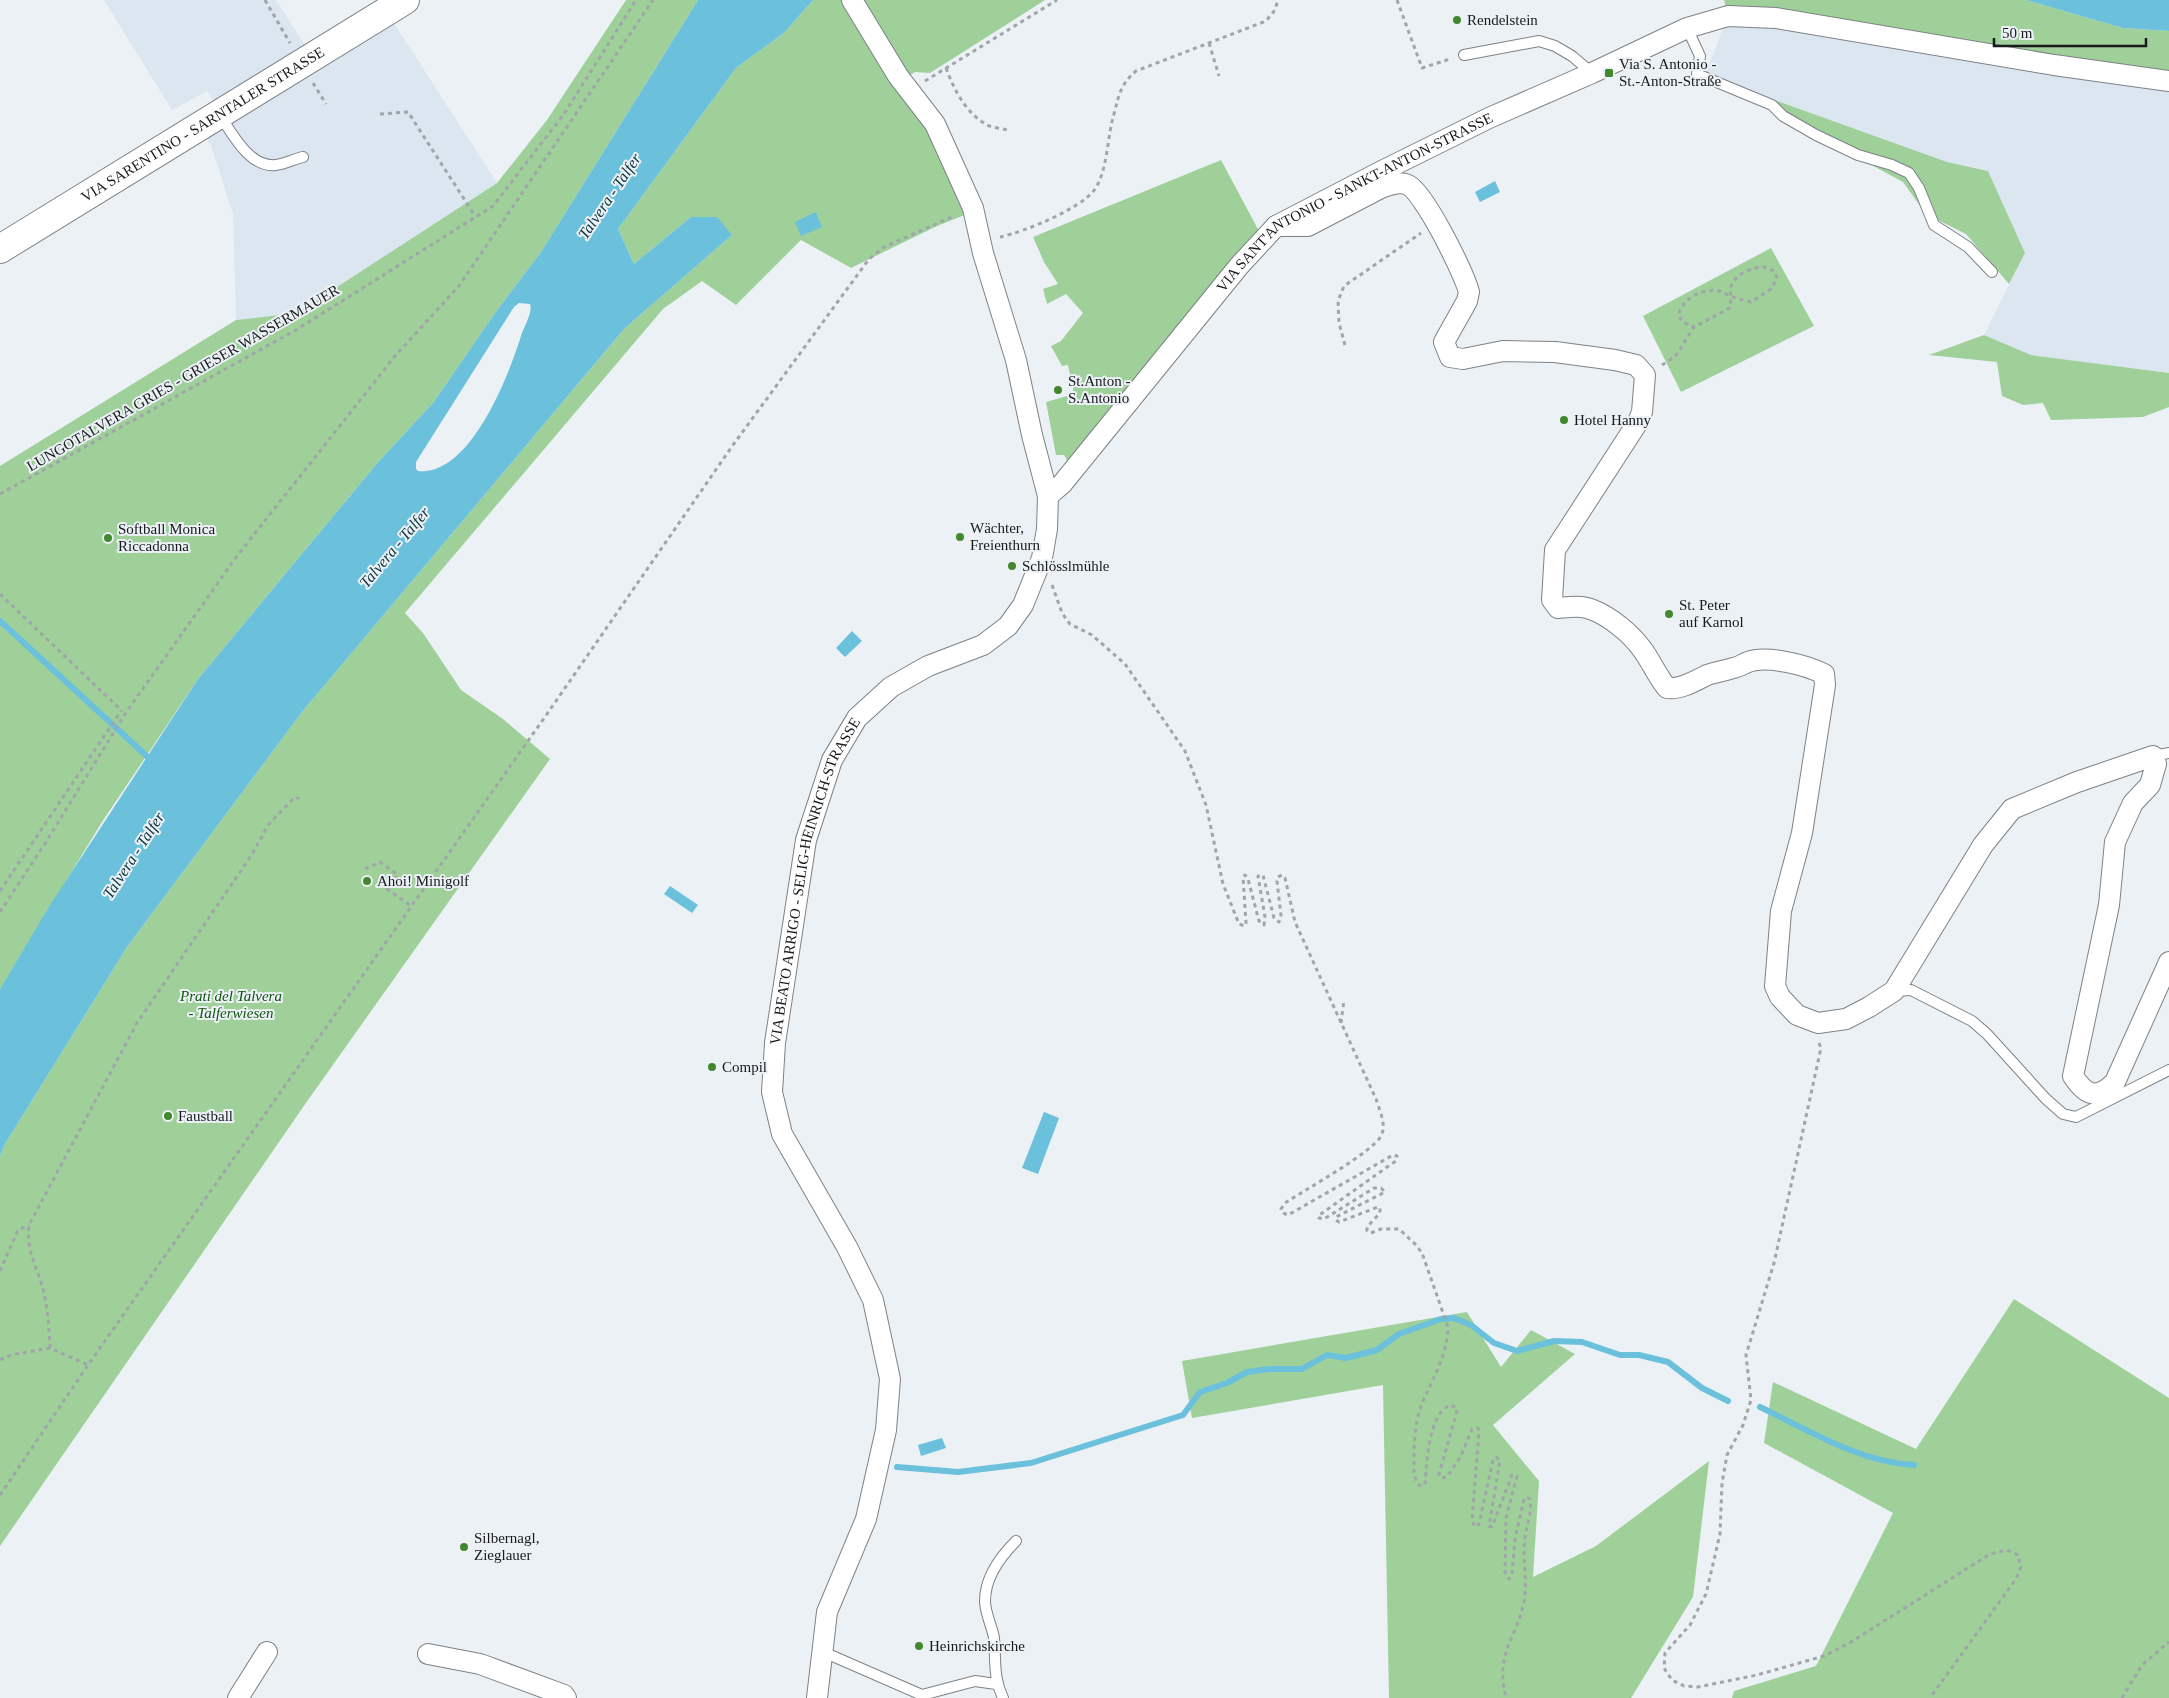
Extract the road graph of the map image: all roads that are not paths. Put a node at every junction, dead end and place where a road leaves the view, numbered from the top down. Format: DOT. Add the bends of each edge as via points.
graph roads {
  1 [pos="405,0"];
  2 [pos="852,0"];
  3 [pos="1687,28"];
  4 [pos="1464,55"];
  5 [pos="1592,73"];
  6 [pos="2169,82"];
  7 [pos="219,114"];
  8 [pos="303,157"];
  9 [pos="1276,226"];
  10 [pos="0,249"];
  11 [pos="1992,272"];
  12 [pos="1048,496"];
  13 [pos="2161,754"];
  14 [pos="2169,962"];
  15 [pos="1894,991"];
  16 [pos="2169,1070"];
  17 [pos="2109,1095"];
  18 [pos="1016,1541"];
  19 [pos="821,1651"];
  20 [pos="267,1652"];
  21 [pos="428,1654"];
  22 [pos="996,1684"];
  23 [pos="238,1698"];
  24 [pos="566,1698"];
  25 [pos="817,1698"];
  26 [pos="1003,1698"];
  1 -- 7 [label="main road, VIA SARENTINO - SARNTALER STRASSE"];
  2 -- 12 [label="street" via="904,83 935,124 973,208 1016,360"];
  3 -- 5 [label="street, VIA SANT'ANTONIO - SANKT-ANTON-STRASSE"];
  3 -- 6 [label="street, VIA SANT'ANTONIO - SANKT-ANTON-STRASSE" via="1728,16 1776,18"];
  3 -- 11 [label="lane" via="1700,56 1697,74 1772,105 1783,116 1849,151 1909,174 1919,188 1934,225 1968,247"];
  4 -- 5 [label="lane" via="1539,41 1572,56"];
  5 -- 9 [label="street, VIA SANT'ANTONIO - SANKT-ANTON-STRASSE" via="1489,118"];
  7 -- 8 [label="lane" via="251,157 261,163 276,165"];
  7 -- 10 [label="main road, VIA SARENTINO - SARNTALER STRASSE"];
  9 -- 12 [label="street, VIA SANT'ANTONIO - SANKT-ANTON-STRASSE" via="1239,266 1062,484"];
  9 -- 15 [label="street" via="1308,226 1366,195 1394,184 1408,184 1419,194 1436,223 1469,292 1444,342 1450,357 1463,359 1503,351 1555,352 1636,365 1645,375 1638,422 1555,550 1552,600 1558,608 1576,606 1593,610 1610,620 1637,643 1667,688 1684,686 1749,661 1792,662 1824,674 1802,833 1781,911 1775,986 1798,1015 1818,1023 1846,1019"];
  12 -- 19 [label="street, VIA BEATO ARRIGO - SELIG-HEINRICH-STRASSE" via="1042,558 1022,605 1008,626 983,645 928,666 892,687 857,718 832,760 806,840 775,1043 772,1092 782,1134 847,1247 873,1300 890,1379 886,1430 866,1519 826,1612"];
  13 -- 15 [label="street" via="2012,808 1983,845"];
  13 -- 17 [label="street" via="2150,785 2133,803 2115,842 2109,905 2073,1076 2082,1089 2092,1094"];
  14 -- 17 [label="street"];
  15 -- 17 [label="lane" via="1911,990 1972,1021 2063,1114 2076,1117"];
  16 -- 17 [label="lane"];
  18 -- 22 [label="lane" via="1003,1554 991,1574 985,1601 994,1637"];
  19 -- 22 [label="lane" via="922,1695 975,1681"];
  19 -- 25 [label="street, VIA BEATO ARRIGO - SELIG-HEINRICH-STRASSE"];
  20 -- 23 [label="street"];
  21 -- 24 [label="street" via="480,1664"];
  22 -- 26 [label="lane"];
}
